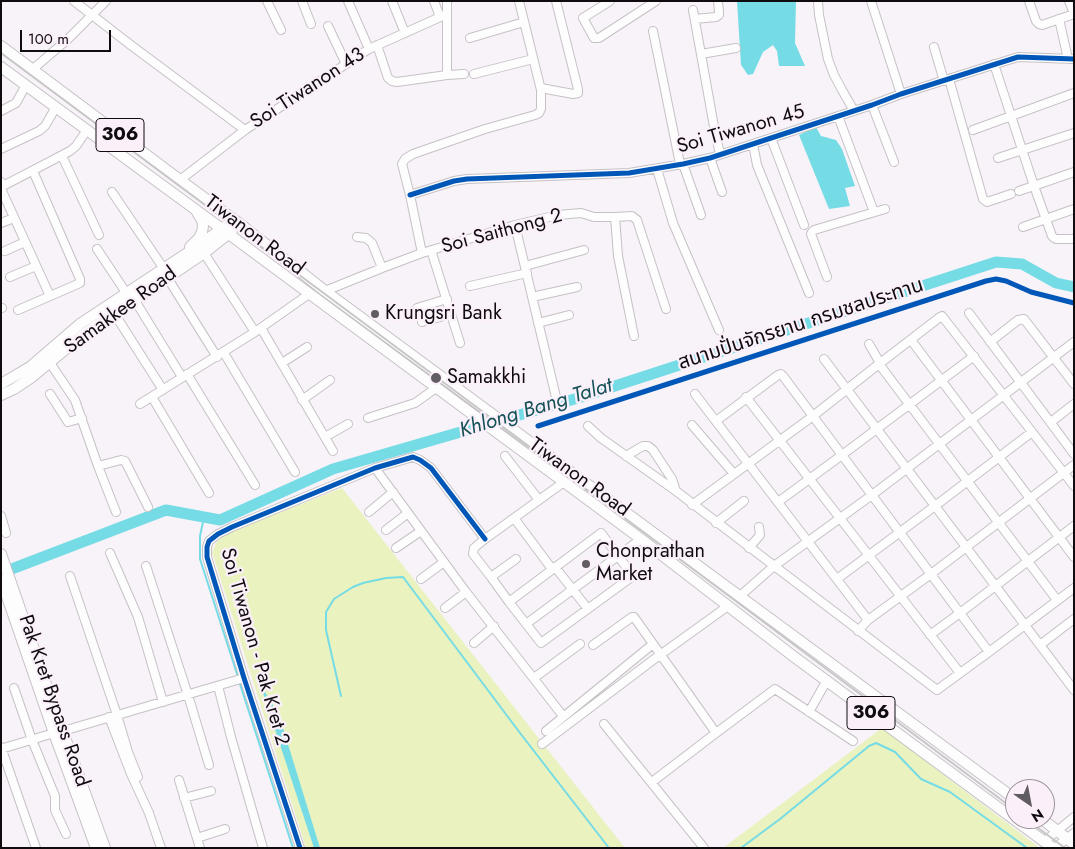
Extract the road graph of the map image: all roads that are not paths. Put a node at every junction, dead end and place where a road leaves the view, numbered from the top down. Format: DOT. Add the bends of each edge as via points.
graph roads {
  1 [pos="74,1"];
  2 [pos="106,1"];
  3 [pos="267,1"];
  4 [pos="302,1"];
  5 [pos="348,1"];
  6 [pos="392,1"];
  7 [pos="434,1"];
  8 [pos="447,1"];
  9 [pos="518,1"];
  10 [pos="556,1"];
  11 [pos="718,1"];
  12 [pos="818,1"];
  13 [pos="872,1"];
  14 [pos="1029,1"];
  15 [pos="1070,1"];
  16 [pos="608,2"];
  17 [pos="651,3"];
  18 [pos="693,10"];
  19 [pos="1074,14"];
  20 [pos="93,15"];
  21 [pos="444,16"];
  22 [pos="694,19"];
  23 [pos="1059,20"];
  24 [pos="524,22"];
  25 [pos="311,24"];
  26 [pos="328,26"];
  27 [pos="281,30"];
  28 [pos="654,31"];
  29 [pos="405,33"];
  30 [pos="470,38"];
  31 [pos="1,46"];
  32 [pos="373,47"];
  33 [pos="934,47"];
  34 [pos="736,48"];
  35 [pos="701,54"];
  36 [pos="533,59"];
  37 [pos="1071,59"];
  38 [pos="346,64"];
  39 [pos="994,64"];
  40 [pos="1,67"];
  41 [pos="33,70"];
  42 [pos="464,74"];
  43 [pos="474,74"];
  44 [pos="447,75"];
  45 [pos="946,80"];
  46 [pos="26,85"];
  47 [pos="541,88"];
  48 [pos="1074,93"];
  49 [pos="901,94"];
  50 [pos="872,105"];
  51 [pos="56,107"];
  52 [pos="854,110"];
  53 [pos="1,111"];
  54 [pos="838,116"];
  55 [pos="1010,116"];
  56 [pos="87,130"];
  57 [pos="245,130"];
  58 [pos="973,130"];
  59 [pos="1074,133"];
  60 [pos="771,138"];
  61 [pos="753,144"];
  62 [pos="1,149"];
  63 [pos="1022,151"];
  64 [pos="720,154"];
  65 [pos="62,156"];
  66 [pos="710,158"];
  67 [pos="998,158"];
  68 [pos="894,162"];
  69 [pos="682,164"];
  70 [pos="656,169"];
  71 [pos="33,171"];
  72 [pos="1074,172"];
  73 [pos="180,180"];
  74 [pos="1,182"];
  75 [pos="2,186"];
  76 [pos="1034,186"];
  77 [pos="112,192"];
  78 [pos="722,192"];
  79 [pos="410,195"];
  80 [pos="196,209"];
  81 [pos="885,209"];
  82 [pos="1074,209"];
  83 [pos="874,212"];
  84 [pos="701,216"];
  85 [pos="615,217"];
  86 [pos="14,218"];
  87 [pos="1046,219"];
  88 [pos="237,221"];
  89 [pos="1,223"];
  90 [pos="515,225"];
  91 [pos="804,225"];
  92 [pos="1023,228"];
  93 [pos="225,231"];
  94 [pos="99,234"];
  95 [pos="357,237"];
  96 [pos="1074,239"];
  97 [pos="214,240"];
  98 [pos="25,242"];
  99 [pos="97,249"];
  100 [pos="431,250"];
  101 [pos="584,250"];
  102 [pos="5,251"];
  103 [pos="204,253"];
  104 [pos="422,253"];
  105 [pos="178,260"];
  106 [pos="36,266"];
  107 [pos="382,268"];
  108 [pos="526,270"];
  109 [pos="166,273"];
  110 [pos="10,277"];
  111 [pos="827,277"];
  112 [pos="470,286"];
  113 [pos="577,287"];
  114 [pos="325,291"];
  115 [pos="809,293"];
  116 [pos="309,294"];
  117 [pos="50,296"];
  118 [pos="130,296"];
  119 [pos="532,297"];
  120 [pos="446,299"];
  121 [pos="417,308"];
  122 [pos="666,309"];
  123 [pos="18,310"];
  124 [pos="114,313"];
  125 [pos="969,313"];
  126 [pos="451,314"];
  127 [pos="569,315"];
  128 [pos="422,322"];
  129 [pos="538,323"];
  130 [pos="258,330"];
  131 [pos="719,330"];
  132 [pos="634,336"];
  133 [pos="911,340"];
  134 [pos="990,342"];
  135 [pos="1074,342"];
  136 [pos="460,343"];
  137 [pos="869,344"];
  138 [pos="307,347"];
  139 [pos="220,355"];
  140 [pos="974,356"];
  141 [pos="1054,358"];
  142 [pos="824,359"];
  143 [pos="50,363"];
  144 [pos="282,363"];
  145 [pos="880,363"];
  146 [pos="185,376"];
  147 [pos="330,380"];
  148 [pos="942,380"];
  149 [pos="1021,383"];
  150 [pos="1,384"];
  151 [pos="1074,384"];
  152 [pos="436,388"];
  153 [pos="847,389"];
  154 [pos="162,390"];
  155 [pos="50,394"];
  156 [pos="695,394"];
  157 [pos="1,395"];
  158 [pos="1004,395"];
  159 [pos="152,397"];
  160 [pos="556,397"];
  161 [pos="746,397"];
  162 [pos="302,400"];
  163 [pos="140,404"];
  164 [pos="910,404"];
  165 [pos="1074,404"];
  166 [pos="812,416"];
  167 [pos="82,418"];
  168 [pos="368,418"];
  169 [pos="716,420"];
  170 [pos="971,420"];
  171 [pos="1051,422"];
  172 [pos="348,424"];
  173 [pos="692,425"];
  174 [pos="588,426"];
  175 [pos="877,429"];
  176 [pos="1032,432"];
  177 [pos="325,437"];
  178 [pos="779,440"];
  179 [pos="939,444"];
  180 [pos="333,451"];
  181 [pos="1074,454"];
  182 [pos="842,455"];
  183 [pos="505,456"];
  184 [pos="626,456"];
  185 [pos="999,457"];
  186 [pos="748,463"];
  187 [pos="1074,464"];
  188 [pos="98,466"];
  189 [pos="375,468"];
  190 [pos="906,468"];
  191 [pos="295,472"];
  192 [pos="1063,472"];
  193 [pos="734,474"];
  194 [pos="810,479"];
  195 [pos="967,481"];
  196 [pos="564,482"];
  197 [pos="255,485"];
  198 [pos="1074,486"];
  199 [pos="676,491"];
  200 [pos="393,492"];
  201 [pos="209,493"];
  202 [pos="872,495"];
  203 [pos="1030,498"];
  204 [pos="539,500"];
  205 [pos="744,501"];
  206 [pos="778,502"];
  207 [pos="692,504"];
  208 [pos="935,506"];
  209 [pos="148,507"];
  210 [pos="116,512"];
  211 [pos="369,512"];
  212 [pos="408,513"];
  213 [pos="1,516"];
  214 [pos="514,518"];
  215 [pos="839,518"];
  216 [pos="998,522"];
  217 [pos="716,523"];
  218 [pos="1074,526"];
  219 [pos="759,527"];
  220 [pos="386,530"];
  221 [pos="421,530"];
  222 [pos="900,532"];
  223 [pos="6,533"];
  224 [pos="1059,538"];
  225 [pos="485,539"];
  226 [pos="640,539"];
  227 [pos="808,541"];
  228 [pos="966,546"];
  229 [pos="396,548"];
  230 [pos="749,548"];
  231 [pos="110,553"];
  232 [pos="868,555"];
  233 [pos="617,556"];
  234 [pos="1074,557"];
  235 [pos="3,558"];
  236 [pos="516,559"];
  237 [pos="1027,561"];
  238 [pos="444,562"];
  239 [pos="146,566"];
  240 [pos="774,566"];
  241 [pos="554,568"];
  242 [pos="931,574"];
  243 [pos="70,576"];
  244 [pos="491,577"];
  245 [pos="422,579"];
  246 [pos="837,579"];
  247 [pos="4,580"];
  248 [pos="995,586"];
  249 [pos="1074,588"];
  250 [pos="573,590"];
  251 [pos="466,592"];
  252 [pos="740,596"];
  253 [pos="900,596"];
  254 [pos="1057,600"];
  255 [pos="509,602"];
  256 [pos="728,606"];
  257 [pos="445,608"];
  258 [pos="588,609"];
  259 [pos="960,613"];
  260 [pos="1074,619"];
  261 [pos="868,620"];
  262 [pos="526,624"];
  263 [pos="1025,625"];
  264 [pos="494,626"];
  265 [pos="858,630"];
  266 [pos="930,634"];
  267 [pos="474,643"];
  268 [pos="580,644"];
  269 [pos="593,644"];
  270 [pos="654,644"];
  271 [pos="1040,645"];
  272 [pos="989,652"];
  273 [pos="660,654"];
  274 [pos="960,673"];
  275 [pos="534,678"];
  276 [pos="241,679"];
  277 [pos="827,680"];
  278 [pos="1072,685"];
  279 [pos="218,686"];
  280 [pos="14,688"];
  281 [pos="188,695"];
  282 [pos="163,702"];
  283 [pos="809,712"];
  284 [pos="113,716"];
  285 [pos="563,716"];
  286 [pos="604,724"];
  287 [pos="546,731"];
  288 [pos="58,732"];
  289 [pos="716,733"];
  290 [pos="32,740"];
  291 [pos="853,742"];
  292 [pos="542,744"];
  293 [pos="1,748"];
  294 [pos="209,765"];
  295 [pos="138,777"];
  296 [pos="179,780"];
  297 [pos="652,782"];
  298 [pos="211,791"];
  299 [pos="1005,792"];
  300 [pos="184,798"];
  301 [pos="1074,817"];
  302 [pos="225,829"];
  303 [pos="1057,830"];
  304 [pos="66,834"];
  305 [pos="197,838"];
  306 [pos="1071,838"];
  307 [pos="1044,841"];
  308 [pos="36,848"];
  309 [pos="96,848"];
  310 [pos="105,848"];
  311 [pos="161,848"];
  312 [pos="200,848"];
  313 [pos="264,848"];
  314 [pos="300,848"];
  315 [pos="704,848"];
  316 [pos="1054,848"];
  1 -- 20 [label="street"];
  2 -- 20 [label="street"];
  3 -- 27 [label="street"];
  4 -- 25 [label="street"];
  5 -- 32 [label="street"];
  6 -- 29 [label="street"];
  7 -- 21 [label="street"];
  8 -- 21 [label="street"];
  9 -- 24 [label="street"];
  10 -- 47 [label="street" via="578,93"];
  11 -- 22 [label="street" via="716,17"];
  12 -- 52 [label="street" via="828,59"];
  13 -- 49 [label="street"];
  14 -- 23 [label="street" via="1038,23 1042,25"];
  15 -- 19 [label="street"];
  16 -- 17 [label="street" via="583,18 594,38 599,38"];
  18 -- 22 [label="street"];
  19 -- 23 [label="street"];
  20 -- 41 [label="street"];
  20 -- 57 [label="street"];
  21 -- 29 [label="street, Soi Tiwanon 43"];
  21 -- 44 [label="street"];
  22 -- 35 [label="street"];
  23 -- 37 [label="street"];
  24 -- 30 [label="street"];
  24 -- 36 [label="street"];
  26 -- 38 [label="street"];
  28 -- 69 [label="street"];
  29 -- 32 [label="street, Soi Tiwanon 43"];
  31 -- 41 [label="main road, Tiwanon Road / 306"];
  32 -- 38 [label="street, Soi Tiwanon 43"];
  32 -- 44 [label="street" via="392,81"];
  33 -- 45 [label="street"];
  34 -- 35 [label="street"];
  35 -- 64 [label="street"];
  36 -- 43 [label="street"];
  36 -- 47 [label="street"];
  37 -- 39 [label="street, Soi Tiwanon 45" via="1018,58"];
  38 -- 57 [label="street, Soi Tiwanon 43"];
  39 -- 45 [label="street, Soi Tiwanon 45"];
  39 -- 55 [label="street"];
  40 -- 46 [label="main road, Tiwanon Road / 306"];
  41 -- 73 [label="main road, Tiwanon Road / 306"];
  42 -- 44 [label="street"];
  45 -- 49 [label="street, Soi Tiwanon 45"];
  45 -- 76 [label="street" via="984,199 987,202"];
  46 -- 51 [label="main road, Tiwanon Road / 306"];
  46 -- 53 [label="street" via="16,103"];
  47 -- 79 [label="street" via="541,109 535,116 485,129 405,159 402,164"];
  48 -- 55 [label="street"];
  49 -- 50 [label="street, Soi Tiwanon 45"];
  50 -- 52 [label="street, Soi Tiwanon 45"];
  50 -- 68 [label="street"];
  51 -- 56 [label="main road, Tiwanon Road / 306"];
  51 -- 62 [label="street" via="39,131"];
  52 -- 54 [label="street, Soi Tiwanon 45"];
  54 -- 60 [label="street, Soi Tiwanon 45"];
  54 -- 83 [label="street"];
  55 -- 58 [label="street"];
  55 -- 63 [label="street"];
  56 -- 65 [label="street" via="76,146"];
  56 -- 80 [label="main road, Tiwanon Road / 306"];
  57 -- 73 [label="street, Soi Tiwanon 43"];
  59 -- 63 [label="street"];
  60 -- 61 [label="street, Soi Tiwanon 45"];
  60 -- 91 [label="street"];
  61 -- 64 [label="street, Soi Tiwanon 45"];
  61 -- 115 [label="street" via="757,165"];
  63 -- 67 [label="street"];
  63 -- 76 [label="street"];
  64 -- 66 [label="street, Soi Tiwanon 45"];
  65 -- 71 [label="street"];
  65 -- 94 [label="street"];
  66 -- 69 [label="street, Soi Tiwanon 45"];
  66 -- 78 [label="street"];
  69 -- 70 [label="street, Soi Tiwanon 45"];
  69 -- 84 [label="street"];
  70 -- 79 [label="street, Soi Tiwanon 45" via="629,173 467,179"];
  70 -- 131 [label="street" via="673,223"];
  71 -- 75 [label="street"];
  71 -- 117 [label="street" via="80,280"];
  72 -- 76 [label="street"];
  73 -- 88 [label="main road, Tiwanon Road / 306"];
  74 -- 75 [label="street"];
  75 -- 86 [label="street"];
  76 -- 87 [label="street"];
  77 -- 109 [label="street"];
  79 -- 104 [label="street"];
  80 -- 93 [label="main road, Tiwanon Road / 306"];
  80 -- 105 [label="main road" via="202,220 202,232"];
  81 -- 83 [label="street"];
  82 -- 87 [label="street"];
  83 -- 111 [label="street" via="812,232"];
  85 -- 90 [label="street, Soi Saithong 2" via="581,213"];
  85 -- 122 [label="street, Soi Saithong 2" via="632,216 637,220"];
  85 -- 132 [label="street" via="618,256"];
  86 -- 89 [label="street"];
  86 -- 98 [label="street"];
  87 -- 92 [label="street"];
  87 -- 96 [label="street" via="1054,238"];
  88 -- 93 [label="main road, Samakkee Road"];
  88 -- 114 [label="main road, Tiwanon Road / 306"];
  90 -- 100 [label="street, Soi Saithong 2"];
  90 -- 108 [label="street"];
  93 -- 97 [label="main road, Samakkee Road"];
  93 -- 116 [label="main road, Tiwanon Road / 306"];
  95 -- 107 [label="street" via="372,243"];
  97 -- 103 [label="main road, Samakkee Road"];
  97 -- 105 [label="main road, Samakkee Road"];
  98 -- 102 [label="street"];
  98 -- 106 [label="street"];
  99 -- 118 [label="street"];
  100 -- 104 [label="street, Soi Saithong 2"];
  100 -- 120 [label="street"];
  101 -- 108 [label="street"];
  103 -- 109 [label="main road, Samakkee Road"];
  103 -- 130 [label="street"];
  104 -- 107 [label="street"];
  105 -- 109 [label="main road, Samakkee Road"];
  106 -- 110 [label="street"];
  106 -- 117 [label="street"];
  107 -- 114 [label="street"];
  108 -- 112 [label="street"];
  108 -- 119 [label="street"];
  109 -- 118 [label="main road, Samakkee Road"];
  109 -- 139 [label="street"];
  113 -- 119 [label="street"];
  114 -- 252 [label="main road, Tiwanon Road / 306"];
  116 -- 130 [label="street"];
  116 -- 152 [label="main road, Tiwanon Road / 306"];
  117 -- 123 [label="street"];
  118 -- 124 [label="main road, Samakkee Road"];
  118 -- 146 [label="street"];
  118 -- 150 [label="main road, Samakkee Road" via="80,324 30,367"];
  119 -- 129 [label="street"];
  120 -- 121 [label="street"];
  120 -- 126 [label="street"];
  124 -- 143 [label="main road, Samakkee Road"];
  124 -- 154 [label="street"];
  125 -- 134 [label="street"];
  126 -- 128 [label="street"];
  126 -- 136 [label="street"];
  127 -- 129 [label="street"];
  129 -- 160 [label="street"];
  130 -- 139 [label="street"];
  130 -- 144 [label="street"];
  133 -- 140 [label="street" via="942,316"];
  133 -- 145 [label="street"];
  133 -- 148 [label="street"];
  134 -- 141 [label="street" via="1018,320 1024,319"];
  134 -- 149 [label="street"];
  135 -- 141 [label="street"];
  137 -- 145 [label="street"];
  138 -- 144 [label="street"];
  139 -- 146 [label="street"];
  139 -- 191 [label="street"];
  140 -- 148 [label="street"];
  140 -- 158 [label="street"];
  141 -- 149 [label="street"];
  141 -- 151 [label="street"];
  142 -- 153 [label="street"];
  143 -- 157 [label="main road, Samakkee Road"];
  143 -- 167 [label="street" via="75,400"];
  144 -- 162 [label="street"];
  145 -- 153 [label="street"];
  145 -- 164 [label="street"];
  146 -- 154 [label="street"];
  146 -- 197 [label="street"];
  147 -- 162 [label="street"];
  148 -- 164 [label="street"];
  148 -- 170 [label="street"];
  149 -- 158 [label="street"];
  149 -- 171 [label="street"];
  152 -- 168 [label="street" via="414,403"];
  152 -- 196 [label="main road, Tiwanon Road / 306"];
  153 -- 166 [label="street"];
  153 -- 175 [label="street"];
  154 -- 159 [label="street"];
  155 -- 167 [label="street" via="68,422"];
  156 -- 169 [label="street"];
  158 -- 170 [label="street"];
  158 -- 176 [label="street"];
  159 -- 163 [label="street"];
  159 -- 201 [label="street"];
  161 -- 166 [label="street" via="781,374"];
  161 -- 169 [label="street"];
  161 -- 178 [label="street"];
  162 -- 177 [label="street"];
  164 -- 175 [label="street"];
  164 -- 179 [label="street"];
  165 -- 171 [label="street"];
  166 -- 178 [label="street"];
  166 -- 182 [label="street"];
  167 -- 188 [label="street"];
  169 -- 186 [label="street"];
  170 -- 179 [label="street"];
  170 -- 185 [label="street"];
  171 -- 181 [label="street"];
  172 -- 177 [label="street"];
  173 -- 193 [label="street"];
  174 -- 184 [label="street"];
  175 -- 182 [label="street"];
  175 -- 190 [label="street"];
  176 -- 185 [label="street"];
  176 -- 192 [label="street"];
  177 -- 180 [label="street"];
  178 -- 186 [label="street"];
  178 -- 194 [label="street"];
  179 -- 190 [label="street"];
  179 -- 195 [label="street"];
  182 -- 194 [label="street"];
  182 -- 202 [label="street"];
  183 -- 204 [label="street"];
  184 -- 199 [label="street"];
  184 -- 199 [label="street" via="648,446 672,479"];
  185 -- 195 [label="street"];
  185 -- 203 [label="street"];
  186 -- 193 [label="street"];
  186 -- 206 [label="street"];
  187 -- 192 [label="street"];
  188 -- 209 [label="street" via="125,461"];
  188 -- 210 [label="street"];
  189 -- 200 [label="street"];
  189 -- 225 [label="street, Soi Tiwanon - Pak Kret 2" via="413,457 420,460 431,468"];
  189 -- 276 [label="street, Soi Tiwanon - Pak Kret 2" via="232,527 209,541 207,557"];
  190 -- 202 [label="street"];
  190 -- 208 [label="street"];
  192 -- 198 [label="street"];
  192 -- 203 [label="street"];
  193 -- 207 [label="street"];
  194 -- 206 [label="street"];
  194 -- 215 [label="street"];
  195 -- 208 [label="street"];
  195 -- 216 [label="street"];
  196 -- 204 [label="street"];
  196 -- 226 [label="main road, Tiwanon Road / 306"];
  199 -- 207 [label="street"];
  200 -- 211 [label="street"];
  200 -- 212 [label="street"];
  202 -- 215 [label="street"];
  202 -- 222 [label="street"];
  203 -- 216 [label="street"];
  203 -- 224 [label="street"];
  204 -- 214 [label="street"];
  205 -- 217 [label="street"];
  206 -- 227 [label="street"];
  207 -- 217 [label="street"];
  208 -- 222 [label="street"];
  208 -- 228 [label="street"];
  212 -- 220 [label="street"];
  212 -- 221 [label="street"];
  213 -- 223 [label="street"];
  214 -- 225 [label="street"];
  214 -- 241 [label="street"];
  215 -- 227 [label="street"];
  215 -- 232 [label="street"];
  216 -- 228 [label="street"];
  216 -- 237 [label="street"];
  217 -- 230 [label="street"];
  218 -- 224 [label="street"];
  219 -- 230 [label="street" via="760,535"];
  221 -- 229 [label="street"];
  221 -- 238 [label="street"];
  222 -- 232 [label="street"];
  222 -- 242 [label="street"];
  224 -- 234 [label="street"];
  224 -- 237 [label="street"];
  225 -- 244 [label="street" via="474,548 473,554"];
  226 -- 233 [label="street"];
  226 -- 256 [label="main road, Tiwanon Road / 306"];
  227 -- 240 [label="street"];
  227 -- 246 [label="street"];
  228 -- 242 [label="street"];
  228 -- 248 [label="street"];
  230 -- 240 [label="street"];
  231 -- 282 [label="street" via="138,617"];
  232 -- 246 [label="street"];
  232 -- 253 [label="street"];
  233 -- 241 [label="street" via="600,533"];
  233 -- 250 [label="street"];
  233 -- 258 [label="street" via="633,576"];
  235 -- 247 [label="main road, Pak Kret Bypass Road"];
  236 -- 244 [label="street"];
  237 -- 248 [label="street"];
  237 -- 254 [label="street"];
  238 -- 245 [label="street"];
  238 -- 251 [label="street"];
  239 -- 281 [label="street"];
  240 -- 252 [label="street"];
  240 -- 265 [label="street"];
  241 -- 250 [label="street"];
  241 -- 255 [label="street"];
  242 -- 253 [label="street"];
  242 -- 259 [label="street"];
  243 -- 284 [label="street"];
  244 -- 255 [label="street"];
  246 -- 261 [label="street"];
  247 -- 288 [label="main road, Pak Kret Bypass Road"];
  248 -- 259 [label="street"];
  248 -- 263 [label="street"];
  249 -- 254 [label="street"];
  250 -- 258 [label="street"];
  250 -- 262 [label="street"];
  251 -- 257 [label="street"];
  251 -- 264 [label="street"];
  252 -- 256 [label="main road"];
  252 -- 299 [label="main road, Tiwanon Road / 306"];
  253 -- 261 [label="street"];
  253 -- 266 [label="street"];
  254 -- 263 [label="street"];
  255 -- 262 [label="street"];
  256 -- 273 [label="street"];
  256 -- 277 [label="main road, Tiwanon Road / 306"];
  258 -- 262 [label="street" via="541,643"];
  259 -- 266 [label="street"];
  259 -- 272 [label="street"];
  260 -- 271 [label="street"];
  261 -- 265 [label="street"];
  263 -- 271 [label="street"];
  263 -- 272 [label="street"];
  264 -- 267 [label="street"];
  264 -- 275 [label="street"];
  265 -- 274 [label="street" via="937,690"];
  266 -- 274 [label="street"];
  268 -- 275 [label="street"];
  269 -- 270 [label="street" via="632,617"];
  270 -- 273 [label="street"];
  270 -- 285 [label="street"];
  271 -- 278 [label="street"];
  272 -- 274 [label="street"];
  273 -- 289 [label="street"];
  273 -- 292 [label="street"];
  275 -- 285 [label="street"];
  276 -- 279 [label="street"];
  276 -- 314 [label="street, Soi Tiwanon - Pak Kret 2"];
  277 -- 283 [label="street"];
  277 -- 307 [label="main road, Tiwanon Road / 306"];
  279 -- 281 [label="street"];
  279 -- 313 [label="street"];
  280 -- 290 [label="street"];
  281 -- 282 [label="street"];
  281 -- 294 [label="street"];
  282 -- 284 [label="street"];
  283 -- 289 [label="street" via="775,690"];
  283 -- 291 [label="street"];
  284 -- 288 [label="street"];
  284 -- 295 [label="street"];
  284 -- 311 [label="street" via="131,774"];
  285 -- 287 [label="street"];
  286 -- 297 [label="street"];
  288 -- 290 [label="street"];
  288 -- 309 [label="main road, Pak Kret Bypass Road"];
  288 -- 310 [label="main road, Pak Kret Bypass Road"];
  289 -- 297 [label="street"];
  290 -- 293 [label="street"];
  290 -- 304 [label="street" via="55,796 55,810"];
  293 -- 308 [label="street"];
  296 -- 300 [label="street"];
  297 -- 315 [label="street"];
  298 -- 300 [label="street"];
  300 -- 305 [label="street"];
  301 -- 303 [label="street"];
  302 -- 305 [label="street"];
  303 -- 306 [label="main road"];
  303 -- 307 [label="street"];
  305 -- 312 [label="street"];
  306 -- 316 [label="street"];
  307 -- 316 [label="main road, Tiwanon Road / 306"];
}
